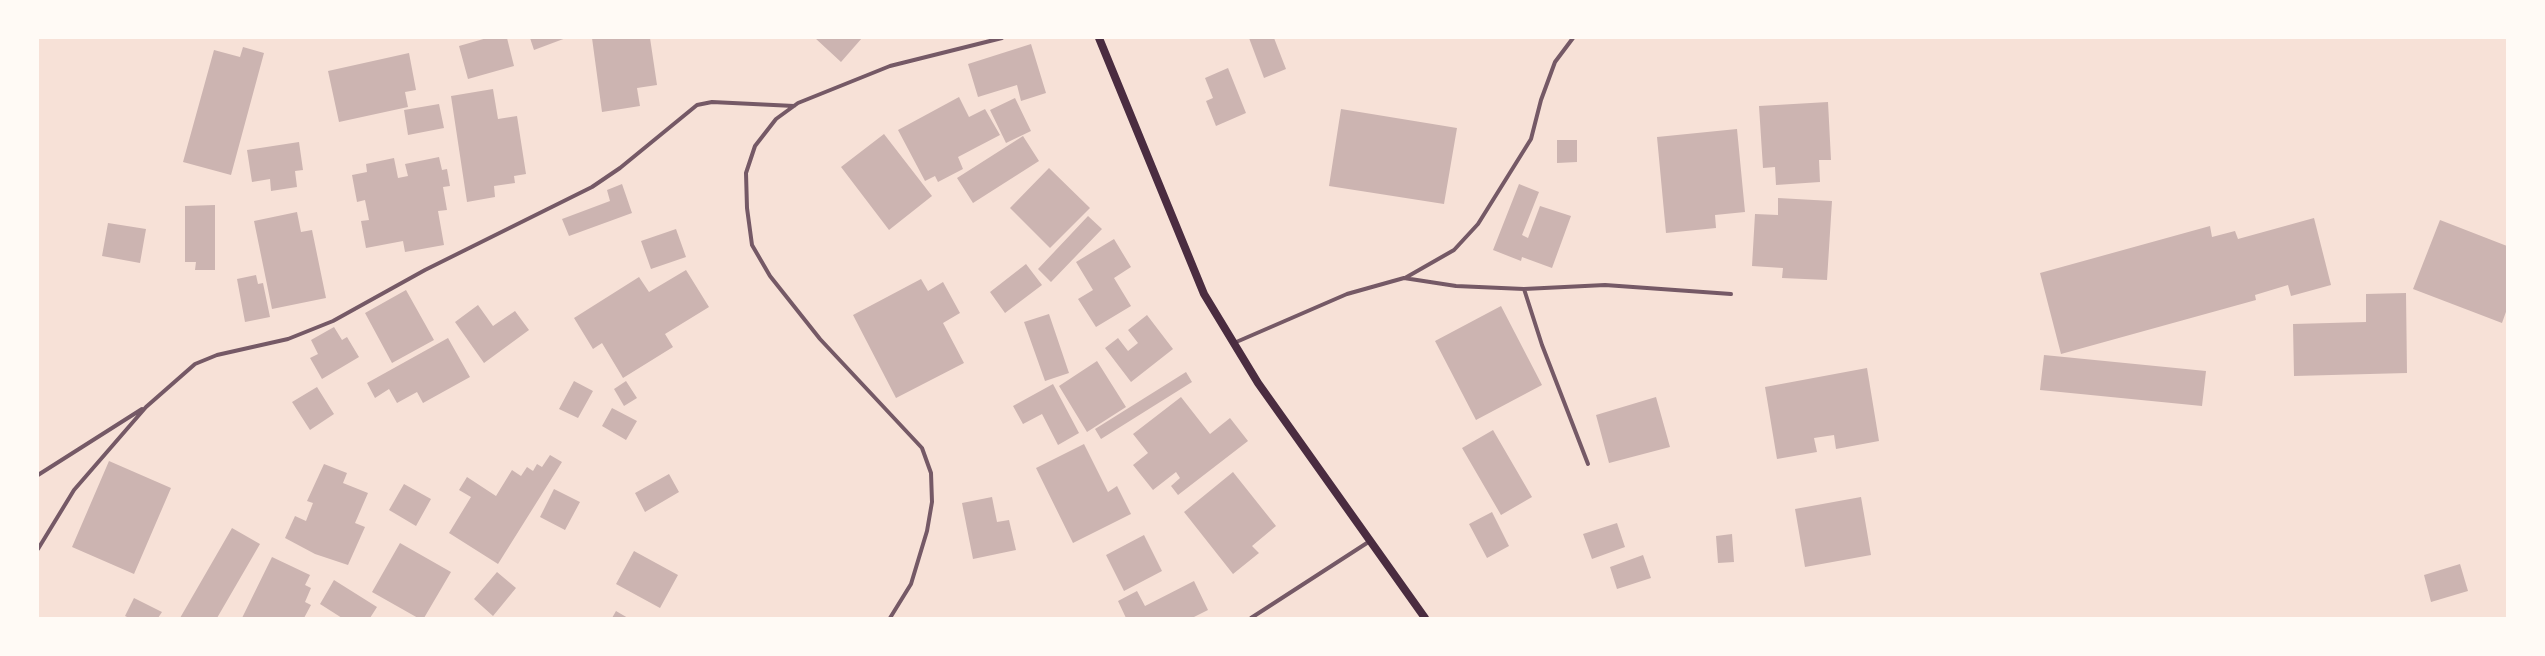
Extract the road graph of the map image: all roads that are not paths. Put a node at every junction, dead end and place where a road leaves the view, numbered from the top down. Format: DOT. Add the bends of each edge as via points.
graph roads {
  1 [pos="1002,38"];
  2 [pos="1099,38"];
  3 [pos="1572,38"];
  4 [pos="794,106"];
  5 [pos="1404,278"];
  6 [pos="1524,289"];
  7 [pos="1731,294"];
  8 [pos="1233,343"];
  9 [pos="146,406"];
  10 [pos="1588,464"];
  11 [pos="38,475"];
  12 [pos="1370,540"];
  13 [pos="38,549"];
  14 [pos="890,618"];
  15 [pos="1251,618"];
  16 [pos="1425,618"];
  1 -- 4 [label="street" via="890,66"];
  2 -- 8 [label="main road" via="1204,294"];
  3 -- 5 [label="street" via="1555,62 1541,100 1531,139 1478,224 1454,250"];
  4 -- 9 [label="street" via="712,102 697,105 620,168 592,187 425,270 333,321 288,339 205,358"];
  4 -- 14 [label="street" via="776,118 755,146 746,173 752,244 770,276 820,339 922,448 931,473 932,502 927,531 911,584"];
  5 -- 6 [label="street" via="1456,286"];
  5 -- 8 [label="street" via="1347,294"];
  6 -- 7 [label="street" via="1605,285"];
  6 -- 10 [label="street" via="1542,345"];
  8 -- 12 [label="main road" via="1258,383"];
  9 -- 11 [label="street"];
  9 -- 13 [label="street" via="74,490"];
  12 -- 15 [label="street"];
  12 -- 16 [label="main road"];
}
